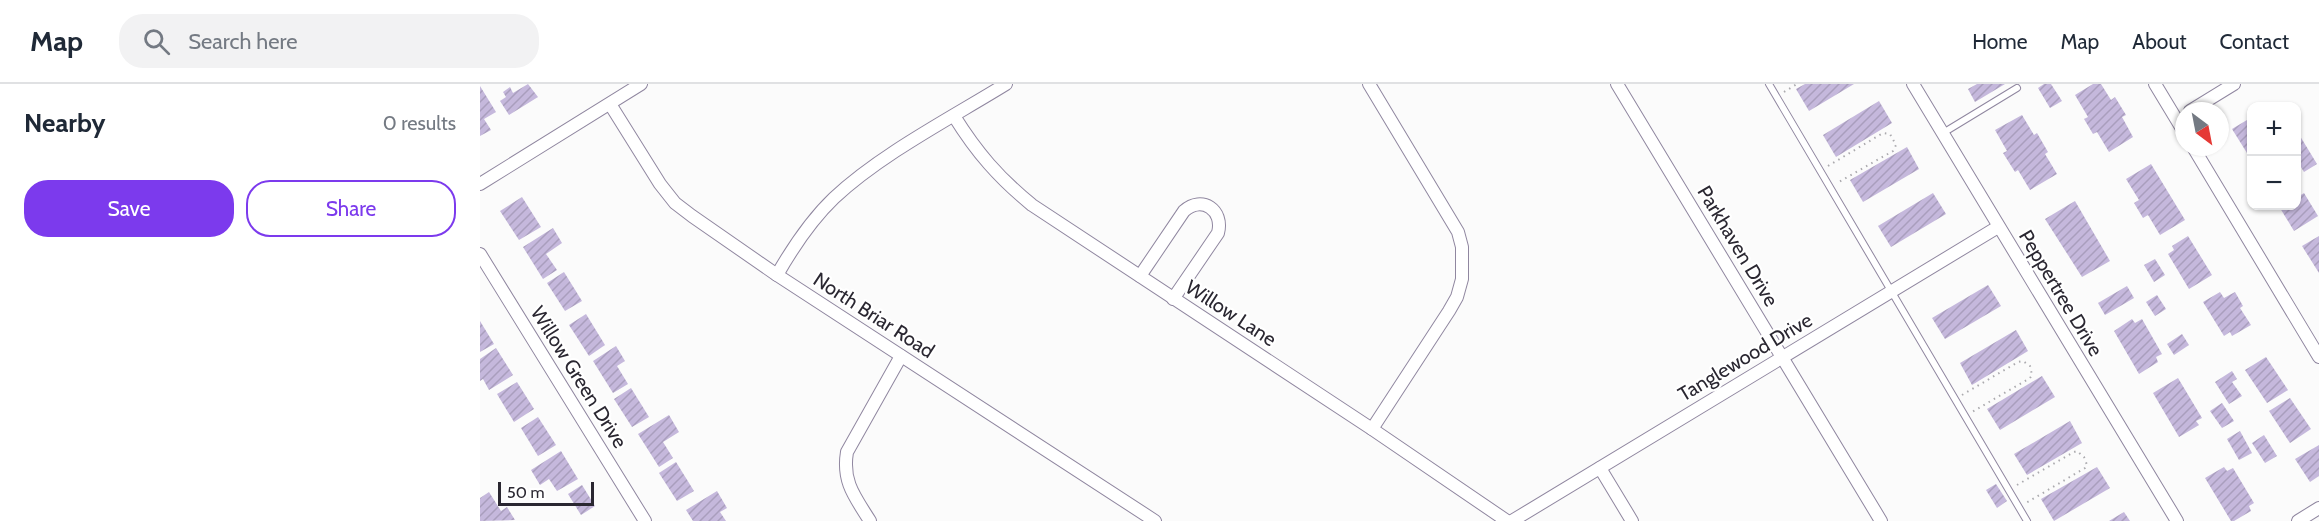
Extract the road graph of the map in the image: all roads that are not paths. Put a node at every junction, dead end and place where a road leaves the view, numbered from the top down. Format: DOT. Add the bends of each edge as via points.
graph roads {
  1 [pos="641,84"];
  2 [pos="1006,84"];
  3 [pos="1369,84"];
  4 [pos="1617,84"];
  5 [pos="1769,84"];
  6 [pos="1913,84"];
  7 [pos="2155,84"];
  8 [pos="2234,84"];
  9 [pos="2017,88"];
  10 [pos="2205,102"];
  11 [pos="610,104"];
  12 [pos="2175,110"];
  13 [pos="954,116"];
  14 [pos="1943,133"];
  15 [pos="2198,156"];
  16 [pos="480,184"];
  17 [pos="1998,227"];
  18 [pos="480,254"];
  19 [pos="777,275"];
  20 [pos="1140,276"];
  21 [pos="1890,292"];
  22 [pos="1173,299"];
  23 [pos="901,356"];
  24 [pos="1782,357"];
  25 [pos="2319,357"];
  26 [pos="1372,429"];
  27 [pos="1600,468"];
  28 [pos="2319,508"];
  29 [pos="645,521"];
  30 [pos="870,521"];
  31 [pos="1155,521"];
  32 [pos="1507,521"];
  33 [pos="1512,521"];
  34 [pos="1632,521"];
  35 [pos="1881,521"];
  36 [pos="2027,521"];
  37 [pos="2177,521"];
  38 [pos="2298,521"];
  1 -- 11 [label="street"];
  2 -- 13 [label="street"];
  3 -- 26 [label="street" via="1458,232 1463,263 1457,297"];
  4 -- 24 [label="street, Parkhaven Drive"];
  5 -- 21 [label="lane"];
  6 -- 14 [label="street, Peppertree Drive"];
  7 -- 12 [label="street"];
  8 -- 10 [label="street"];
  9 -- 14 [label="lane"];
  11 -- 16 [label="street"];
  11 -- 19 [label="street, North Briar Road" via="675,203"];
  13 -- 19 [label="street" via="849,185 812,222"];
  13 -- 20 [label="street, Willow Lane" via="972,145 1006,184"];
  14 -- 17 [label="street, Peppertree Drive"];
  15 -- 25 [label="street"];
  17 -- 21 [label="street, Tanglewood Drive"];
  17 -- 37 [label="street, Peppertree Drive"];
  18 -- 29 [label="street, Willow Green Drive"];
  19 -- 23 [label="street, North Briar Road"];
  20 -- 22 [label="street, Willow Lane"];
  20 -- 22 [label="street" via="1184,211 1202,204 1213,209 1220,220 1218,232"];
  21 -- 24 [label="street, Tanglewood Drive"];
  21 -- 36 [label="lane"];
  22 -- 26 [label="street, Willow Lane"];
  23 -- 30 [label="street" via="851,443 845,465 849,487"];
  23 -- 31 [label="street, North Briar Road"];
  24 -- 27 [label="street, Tanglewood Drive"];
  24 -- 35 [label="street, Parkhaven Drive"];
  26 -- 32 [label="street, Willow Lane"];
  27 -- 33 [label="street, Tanglewood Drive"];
  27 -- 34 [label="street"];
  28 -- 38 [label="street"];
}
